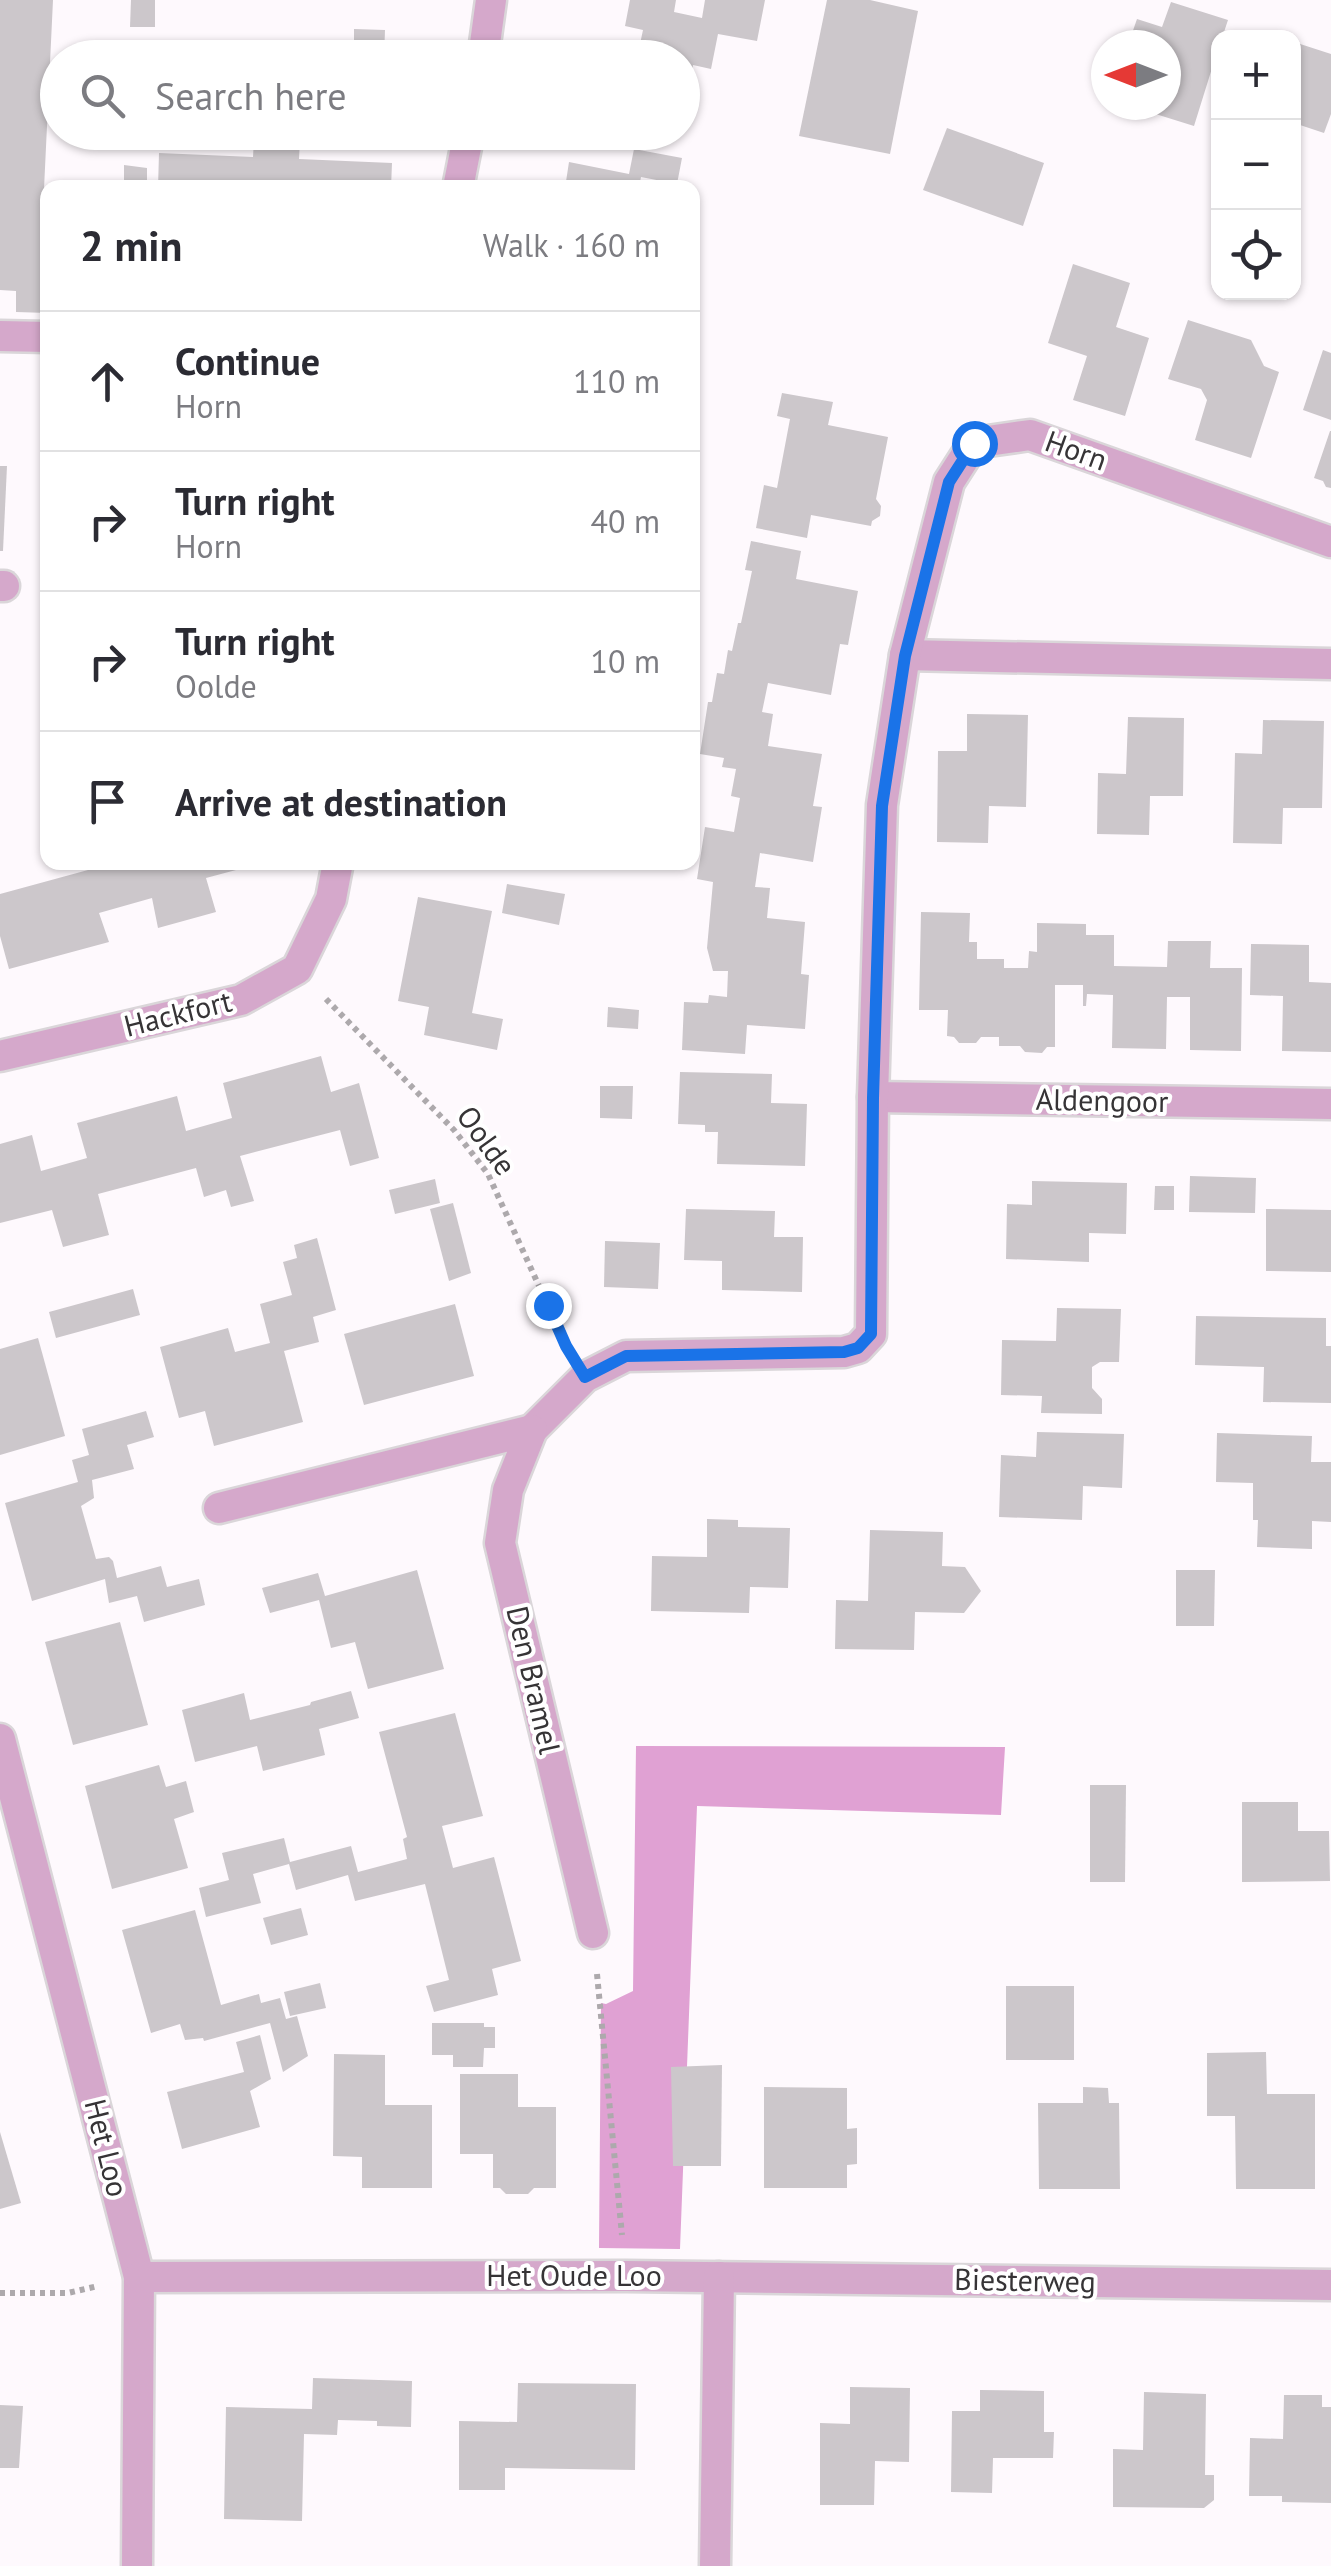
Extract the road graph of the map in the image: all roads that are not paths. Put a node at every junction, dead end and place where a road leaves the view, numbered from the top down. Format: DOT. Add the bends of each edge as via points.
graph roads {
  1 [pos="491,0"];
  2 [pos="486,40"];
  3 [pos="465,150"];
  4 [pos="459,180"];
  5 [pos="0,336"];
  6 [pos="40,336"];
  7 [pos="1331,542"];
  8 [pos="905,656"];
  9 [pos="1331,664"];
  10 [pos="337,870"];
  11 [pos="0,1056"];
  12 [pos="873,1098"];
  13 [pos="1331,1104"];
  14 [pos="585,1377"];
  15 [pos="532,1430"];
  16 [pos="219,1508"];
  17 [pos="0,1739"];
  18 [pos="593,1933"];
  19 [pos="139,2277"];
  20 [pos="719,2277"];
  21 [pos="1331,2285"];
  22 [pos="137,2566"];
  23 [pos="715,2566"];
  1 -- 2 [label="street"];
  3 -- 4 [label="street"];
  5 -- 6 [label="street"];
  7 -- 8 [label="street, Horn" via="1030,435 974,443 949,482"];
  8 -- 9 [label="street"];
  8 -- 12 [label="street, Horn" via="882,806"];
  10 -- 11 [label="street, Hackfort" via="332,899 298,970 241,1000"];
  12 -- 13 [label="street, Aldengoor"];
  12 -- 14 [label="street, Horn" via="871,1334 858,1348 626,1356"];
  14 -- 15 [label="street, Den Bramel"];
  15 -- 16 [label="street"];
  15 -- 18 [label="street, Den Bramel" via="508,1490 500,1543"];
  17 -- 19 [label="street, Het Loo"];
  19 -- 20 [label="street, Het Oude Loo"];
  19 -- 22 [label="street, Het Loo"];
  20 -- 21 [label="street, Biesterweg"];
  20 -- 23 [label="street"];
}
